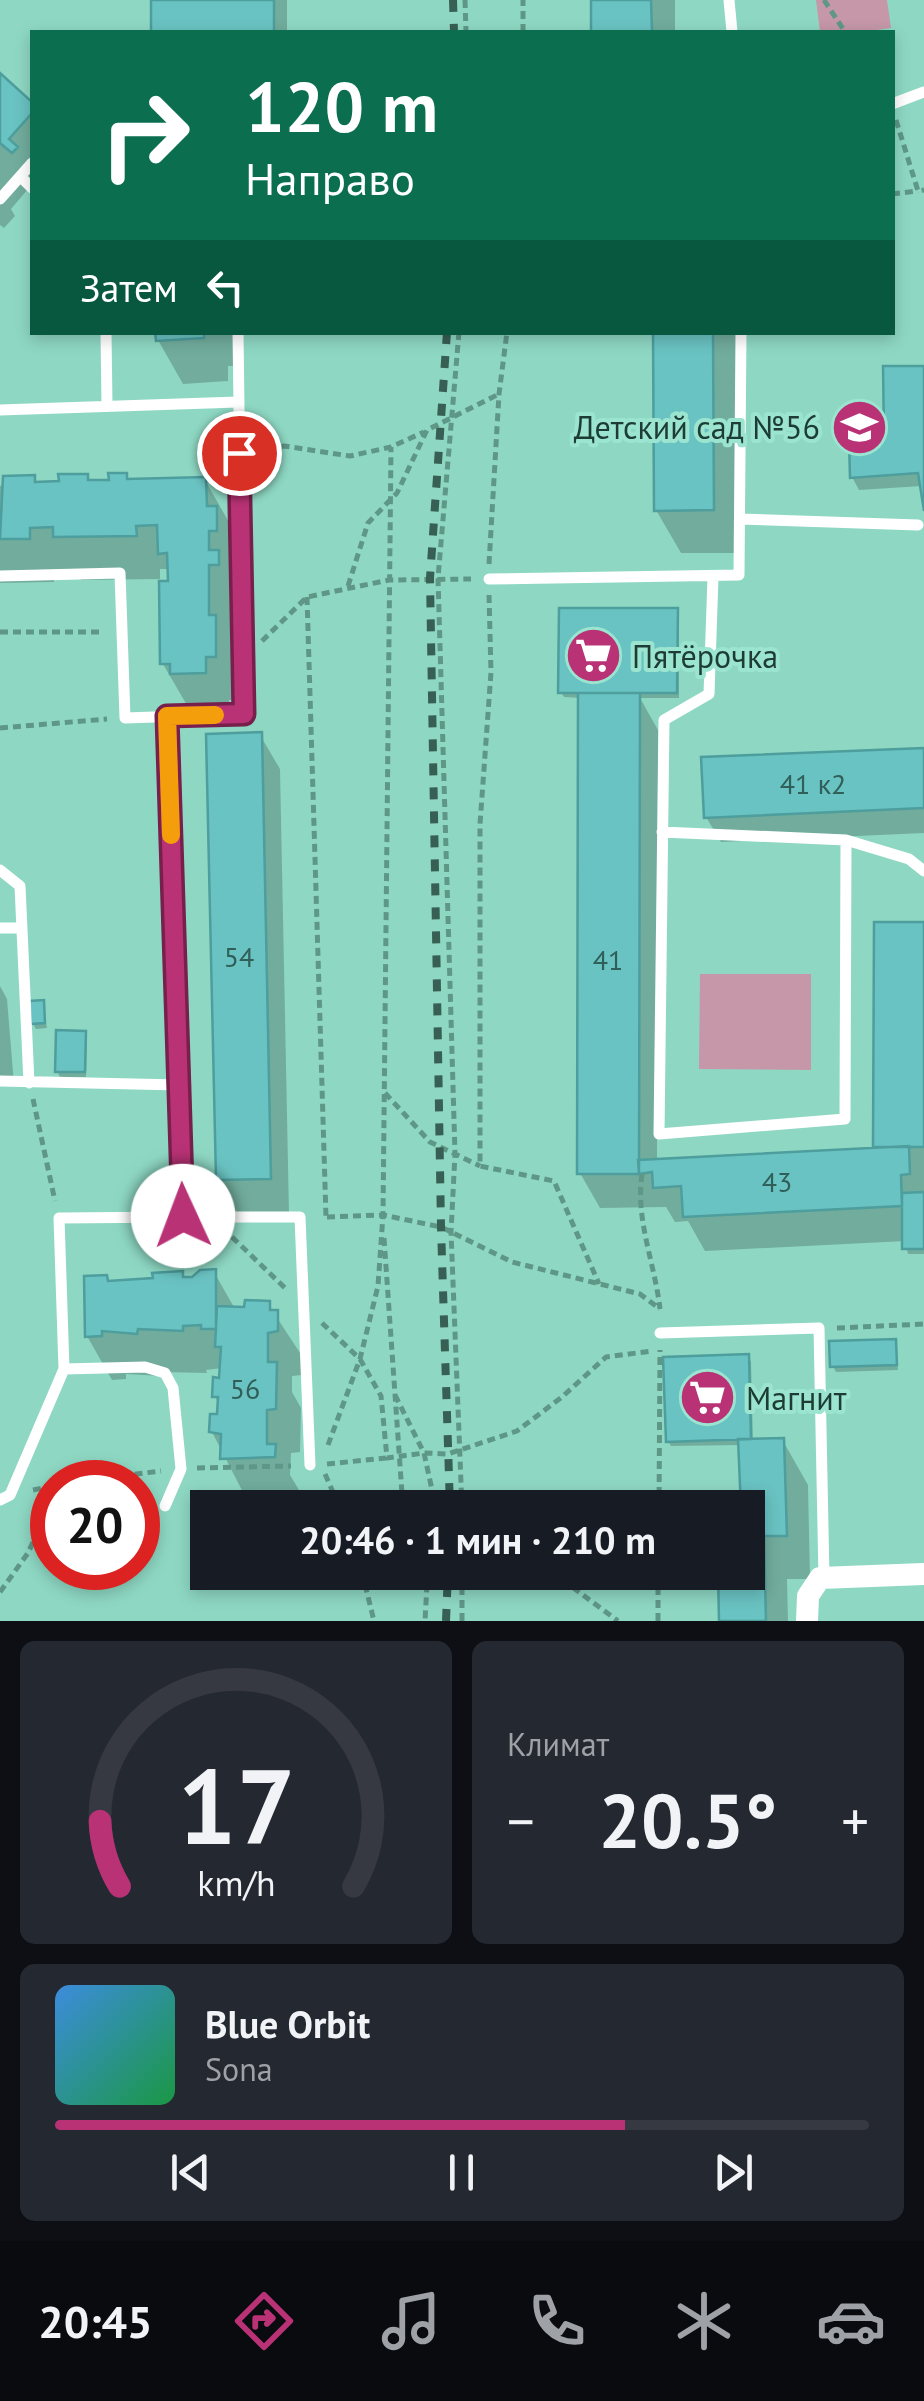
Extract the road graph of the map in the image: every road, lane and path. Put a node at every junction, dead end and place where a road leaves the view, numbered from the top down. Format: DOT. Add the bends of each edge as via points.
graph roads {
  1 [pos="465,0"];
  2 [pos="524,0"];
  3 [pos="729,0"];
  4 [pos="824,0"];
  5 [pos="466,30"];
  6 [pos="523,30"];
  7 [pos="732,30"];
  8 [pos="844,30"];
  9 [pos="924,92"];
  10 [pos="895,105"];
  11 [pos="895,115"];
  12 [pos="30,165"];
  13 [pos="20,176"];
  14 [pos="30,186"];
  15 [pos="921,190"];
  16 [pos="895,194"];
  17 [pos="0,200"];
  18 [pos="106,335"];
  19 [pos="238,335"];
  20 [pos="459,335"];
  21 [pos="507,335"];
  22 [pos="741,335"];
  23 [pos="499,394"];
  24 [pos="238,402"];
  25 [pos="107,406"];
  26 [pos="0,410"];
  27 [pos="453,417"];
  28 [pos="427,430"];
  29 [pos="391,448"];
  30 [pos="239,453"];
  31 [pos="390,500"];
  32 [pos="740,519"];
  33 [pos="918,525"];
  34 [pos="0,576"];
  35 [pos="713,577"];
  36 [pos="438,578"];
  37 [pos="489,579"];
  38 [pos="389,580"];
  39 [pos="348,586"];
  40 [pos="307,598"];
  41 [pos="0,632"];
  42 [pos="122,632"];
  43 [pos="243,659"];
  44 [pos="167,716"];
  45 [pos="125,718"];
  46 [pos="0,728"];
  47 [pos="662,832"];
  48 [pos="846,840"];
  49 [pos="0,870"];
  50 [pos="924,870"];
  51 [pos="0,928"];
  52 [pos="22,928"];
  53 [pos="0,1081"];
  54 [pos="29,1083"];
  55 [pos="179,1084"];
  56 [pos="384,1092"];
  57 [pos="455,1154"];
  58 [pos="480,1166"];
  59 [pos="642,1174"];
  60 [pos="383,1215"];
  61 [pos="183,1216"];
  62 [pos="326,1216"];
  63 [pos="211,1217"];
  64 [pos="300,1217"];
  65 [pos="59,1218"];
  66 [pos="452,1232"];
  67 [pos="599,1284"];
  68 [pos="304,1306"];
  69 [pos="660,1310"];
  70 [pos="924,1324"];
  71 [pos="819,1328"];
  72 [pos="660,1334"];
  73 [pos="660,1350"];
  74 [pos="64,1370"];
  75 [pos="394,1392"];
  76 [pos="462,1449"];
  77 [pos="424,1452"];
  78 [pos="399,1456"];
  79 [pos="387,1458"];
  80 [pos="310,1465"];
  81 [pos="181,1469"];
  82 [pos="160,1471"];
  83 [pos="332,1490"];
  84 [pos="402,1490"];
  85 [pos="432,1490"];
  86 [pos="462,1490"];
  87 [pos="659,1490"];
  88 [pos="0,1500"];
  89 [pos="165,1506"];
  90 [pos="30,1549"];
  91 [pos="924,1574"];
  92 [pos="824,1578"];
  93 [pos="366,1590"];
  94 [pos="426,1590"];
  95 [pos="462,1590"];
  96 [pos="576,1590"];
  97 [pos="658,1590"];
  98 [pos="0,1592"];
  99 [pos="374,1621"];
  100 [pos="425,1621"];
  101 [pos="462,1621"];
  102 [pos="618,1621"];
  103 [pos="658,1621"];
  104 [pos="807,1621"];
  1 -- 5 [label="path"];
  2 -- 6 [label="path"];
  3 -- 7 [label="lane"];
  4 -- 8 [label="path"];
  9 -- 10 [label="lane"];
  11 -- 15 [label="path"];
  12 -- 13 [label="lane"];
  13 -- 14 [label="lane"];
  13 -- 17 [label="lane"];
  15 -- 16 [label="path"];
  18 -- 25 [label="lane"];
  19 -- 24 [label="lane"];
  20 -- 27 [label="path"];
  21 -- 23 [label="path"];
  22 -- 32 [label="lane"];
  23 -- 27 [label="path"];
  23 -- 37 [label="path"];
  24 -- 25 [label="lane"];
  24 -- 30 [label="lane"];
  25 -- 26 [label="lane"];
  27 -- 28 [label="path"];
  27 -- 36 [label="path"];
  28 -- 29 [label="path"];
  28 -- 31 [label="path"];
  29 -- 30 [label="path" via="350,456 284,446"];
  29 -- 31 [label="path"];
  30 -- 43 [label="lane"];
  31 -- 38 [label="path"];
  31 -- 39 [label="path" via="368,522"];
  32 -- 33 [label="lane"];
  32 -- 35 [label="lane" via="740,575"];
  34 -- 42 [label="lane" via="120,573"];
  35 -- 37 [label="lane"];
  35 -- 47 [label="lane" via="708,694 664,720"];
  36 -- 37 [label="path"];
  36 -- 38 [label="path"];
  36 -- 57 [label="path"];
  37 -- 58 [label="path" via="492,672 480,824"];
  38 -- 39 [label="path"];
  38 -- 56 [label="path"];
  39 -- 40 [label="path"];
  40 -- 43 [label="path"];
  40 -- 62 [label="path"];
  41 -- 42 [label="path"];
  42 -- 45 [label="lane"];
  43 -- 44 [label="lane" via="244,714"];
  44 -- 45 [label="lane"];
  44 -- 55 [label="lane"];
  45 -- 46 [label="path"];
  47 -- 48 [label="lane"];
  47 -- 48 [label="lane" via="659,1134 845,1119"];
  48 -- 50 [label="lane" via="909,858"];
  49 -- 52 [label="lane" via="20,886"];
  51 -- 52 [label="lane"];
  52 -- 54 [label="lane"];
  53 -- 54 [label="lane"];
  54 -- 55 [label="lane"];
  54 -- 65 [label="path"];
  55 -- 61 [label="lane"];
  56 -- 57 [label="path" via="430,1142"];
  56 -- 60 [label="path"];
  57 -- 58 [label="path"];
  57 -- 66 [label="path"];
  58 -- 67 [label="path" via="554,1181"];
  59 -- 69 [label="path" via="638,1200"];
  60 -- 62 [label="path"];
  60 -- 66 [label="path"];
  60 -- 75 [label="path"];
  61 -- 63 [label="lane"];
  61 -- 65 [label="lane"];
  62 -- 64 [label="path"];
  63 -- 64 [label="lane"];
  63 -- 68 [label="path"];
  64 -- 68 [label="lane"];
  65 -- 74 [label="lane"];
  66 -- 67 [label="path" via="512,1262"];
  66 -- 76 [label="path"];
  67 -- 69 [label="path" via="640,1294"];
  68 -- 79 [label="path" via="360,1360 381,1396"];
  68 -- 80 [label="lane"];
  69 -- 72 [label="path"];
  70 -- 71 [label="path"];
  71 -- 72 [label="lane"];
  71 -- 92 [label="lane"];
  72 -- 73 [label="path"];
  73 -- 76 [label="path" via="606,1356 517,1431"];
  73 -- 87 [label="path"];
  74 -- 81 [label="lane" via="166,1373"];
  74 -- 88 [label="lane" via="10,1495"];
  75 -- 77 [label="path"];
  75 -- 78 [label="path"];
  76 -- 77 [label="path"];
  76 -- 86 [label="path"];
  77 -- 78 [label="path"];
  77 -- 85 [label="path"];
  78 -- 79 [label="path"];
  78 -- 84 [label="path"];
  79 -- 83 [label="path" via="321,1465"];
  81 -- 82 [label="path"];
  81 -- 89 [label="lane"];
  90 -- 98 [label="path"];
  91 -- 92 [label="street"];
  92 -- 104 [label="street" via="808,1596"];
  93 -- 99 [label="path"];
  94 -- 100 [label="path"];
  95 -- 101 [label="path"];
  96 -- 102 [label="path"];
  97 -- 103 [label="path"];
}
